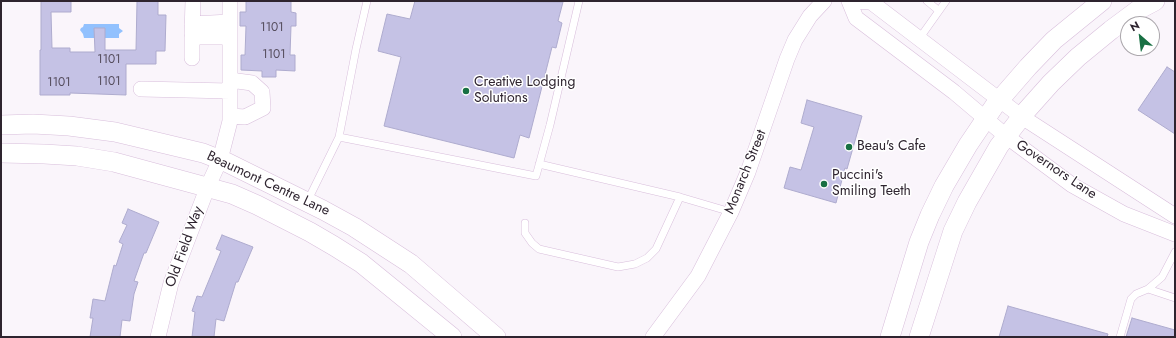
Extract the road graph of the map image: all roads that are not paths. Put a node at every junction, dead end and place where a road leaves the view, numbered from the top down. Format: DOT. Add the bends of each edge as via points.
graph roads {
  1 [pos="193,1"];
  2 [pos="230,1"];
  3 [pos="367,1"];
  4 [pos="579,1"];
  5 [pos="824,1"];
  6 [pos="849,1"];
  7 [pos="854,1"];
  8 [pos="927,1"];
  9 [pos="946,1"];
  10 [pos="1102,1"];
  11 [pos="1155,1"];
  12 [pos="938,10"];
  13 [pos="230,22"];
  14 [pos="192,31"];
  15 [pos="230,37"];
  16 [pos="919,39"];
  17 [pos="192,58"];
  18 [pos="230,86"];
  19 [pos="141,89"];
  20 [pos="999,99"];
  21 [pos="230,116"];
  22 [pos="1022,117"];
  23 [pos="985,118"];
  24 [pos="1,125"];
  25 [pos="1006,136"];
  26 [pos="339,137"];
  27 [pos="1,153"];
  28 [pos="220,160"];
  29 [pos="539,164"];
  30 [pos="208,186"];
  31 [pos="680,197"];
  32 [pos="307,202"];
  33 [pos="731,212"];
  34 [pos="1175,216"];
  35 [pos="525,223"];
  36 [pos="1175,234"];
  37 [pos="1175,252"];
  38 [pos="1148,289"];
  39 [pos="1175,298"];
  40 [pos="158,337"];
  41 [pos="452,337"];
  42 [pos="496,337"];
  43 [pos="653,337"];
  44 [pos="890,337"];
  45 [pos="919,337"];
  46 [pos="1120,337"];
  1 -- 14 [label="street"];
  2 -- 13 [label="street"];
  3 -- 26 [label="lane"];
  4 -- 29 [label="lane"];
  5 -- 33 [label="street, Monarch Street" via="810,16 795,40"];
  6 -- 23 [label="street, Governors Lane" via="856,18"];
  7 -- 16 [label="street, Governors Lane" via="870,2"];
  8 -- 12 [label="lane"];
  9 -- 12 [label="lane"];
  10 -- 20 [label="street" via="1054,40"];
  11 -- 22 [label="street" via="1138,10 1078,58"];
  12 -- 16 [label="lane"];
  13 -- 14 [label="street"];
  13 -- 15 [label="street"];
  14 -- 15 [label="street"];
  14 -- 17 [label="street"];
  15 -- 18 [label="street"];
  16 -- 20 [label="street, Governors Lane"];
  18 -- 19 [label="street"];
  18 -- 21 [label="street"];
  18 -- 21 [label="street" via="252,83 262,92 263,108 245,117"];
  20 -- 22 [label="street, Governors Lane"];
  20 -- 23 [label="street"];
  21 -- 28 [label="street, Old Field Way"];
  22 -- 25 [label="street"];
  22 -- 34 [label="street, Governors Lane"];
  23 -- 25 [label="street, Governors Lane"];
  23 -- 44 [label="street" via="944,186 930,215 919,242"];
  24 -- 28 [label="street, Beaumont Centre Lane" via="70,126 116,132 202,153"];
  25 -- 36 [label="street, Governors Lane" via="1072,185 1124,214"];
  25 -- 45 [label="street" via="953,231"];
  26 -- 29 [label="lane" via="536,176"];
  26 -- 32 [label="lane"];
  27 -- 30 [label="street, Beaumont Centre Lane" via="77,156 114,162"];
  28 -- 30 [label="street, Old Field Way"];
  28 -- 32 [label="street, Beaumont Centre Lane"];
  29 -- 31 [label="lane"];
  30 -- 40 [label="street, Old Field Way" via="171,283"];
  30 -- 41 [label="street, Beaumont Centre Lane" via="257,204 334,246 361,263"];
  31 -- 33 [label="lane"];
  31 -- 35 [label="lane" via="656,249 647,258 635,264 618,267 539,249 525,233"];
  32 -- 42 [label="street, Beaumont Centre Lane" via="354,227 411,264"];
  33 -- 43 [label="street, Monarch Street" via="698,276"];
  37 -- 38 [label="lane" via="1162,277"];
  38 -- 39 [label="lane"];
  38 -- 46 [label="lane" via="1136,294 1131,300"];
}
